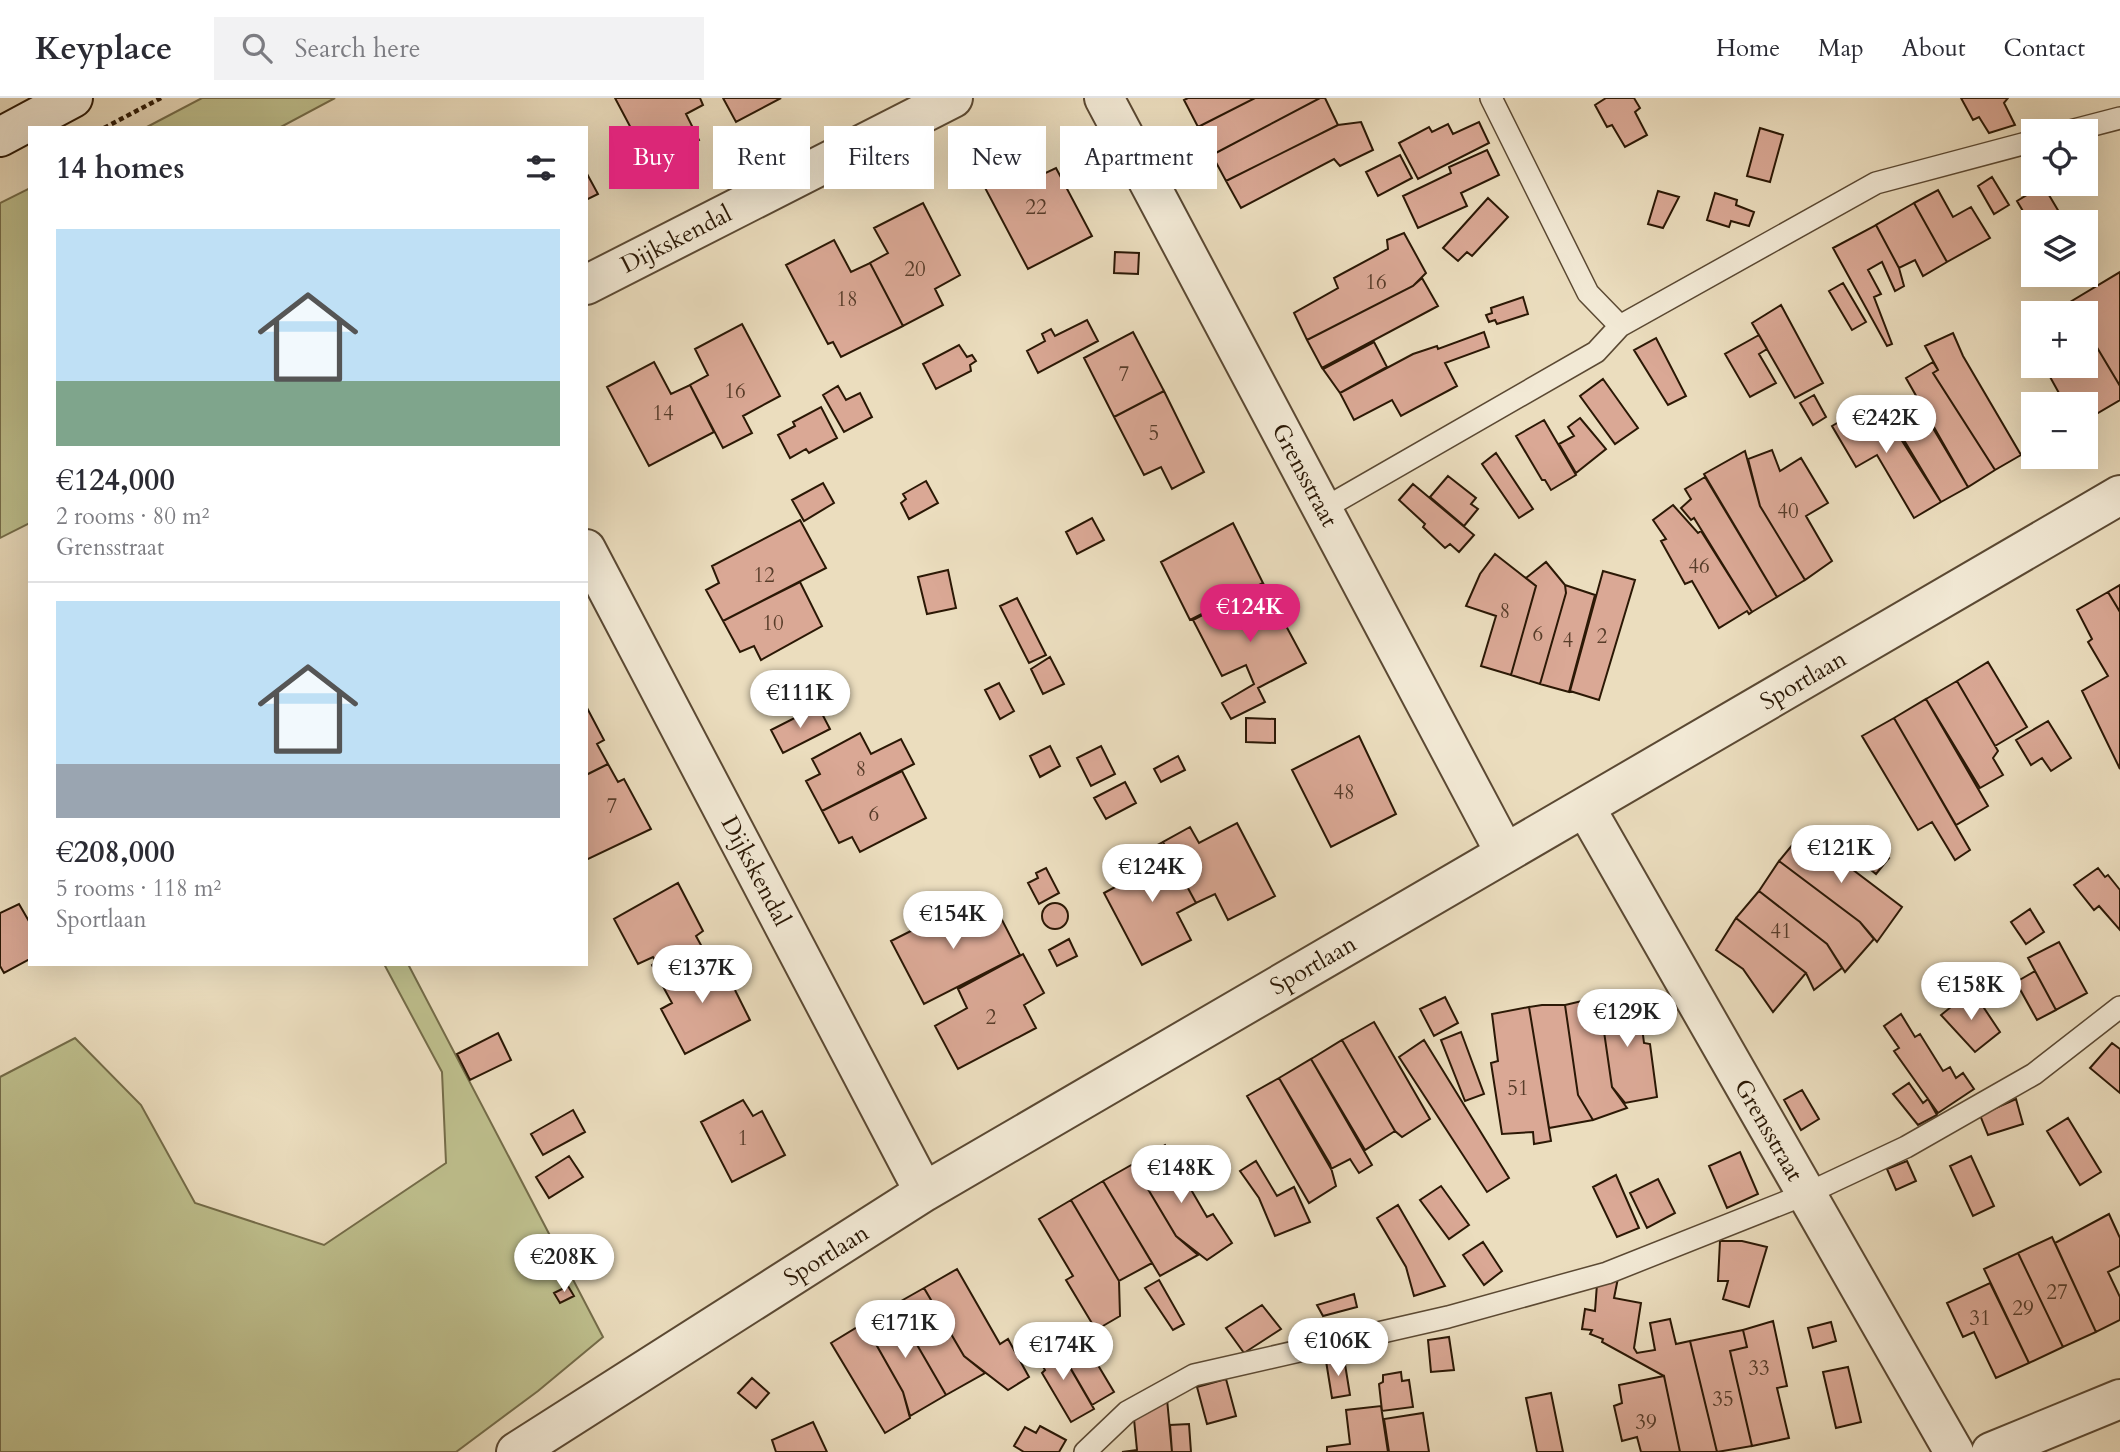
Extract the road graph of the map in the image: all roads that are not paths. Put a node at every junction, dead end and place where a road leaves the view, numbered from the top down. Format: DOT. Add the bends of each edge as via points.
graph roads {
  1 [pos="73,98"];
  2 [pos="953,98"];
  3 [pos="1104,98"];
  4 [pos="1491,98"];
  5 [pos="2120,118"];
  6 [pos="2098,124"];
  7 [pos="0,136"];
  8 [pos="2021,144"];
  9 [pos="588,284"];
  10 [pos="1620,326"];
  11 [pos="2120,495"];
  12 [pos="1324,509"];
  13 [pos="588,553"];
  14 [pos="1585,807"];
  15 [pos="1505,853"];
  16 [pos="2120,1007"];
  17 [pos="925,1192"];
  18 [pos="1806,1194"];
  19 [pos="2120,1399"];
  20 [pos="519,1451"];
  21 [pos="1085,1452"];
  22 [pos="1954,1452"];
  23 [pos="1991,1452"];
  1 -- 7 [label="street"];
  2 -- 9 [label="street, Dijkskendal"];
  3 -- 12 [label="street, Grensstraat"];
  4 -- 10 [label="lane" via="1588,293"];
  5 -- 6 [label="lane"];
  8 -- 10 [label="lane" via="1876,183"];
  10 -- 12 [label="lane" via="1596,352"];
  11 -- 14 [label="street, Sportlaan"];
  12 -- 15 [label="street, Grensstraat"];
  13 -- 17 [label="street, Dijkskendal"];
  14 -- 15 [label="street, Sportlaan"];
  14 -- 18 [label="street, Grensstraat"];
  15 -- 17 [label="street, Sportlaan"];
  16 -- 18 [label="lane" via="2034,1074 1906,1147"];
  17 -- 20 [label="street, Sportlaan"];
  18 -- 21 [label="lane" via="1607,1273 1448,1317 1194,1375 1127,1412"];
  18 -- 22 [label="street, Grensstraat"];
  19 -- 23 [label="street"];
}
